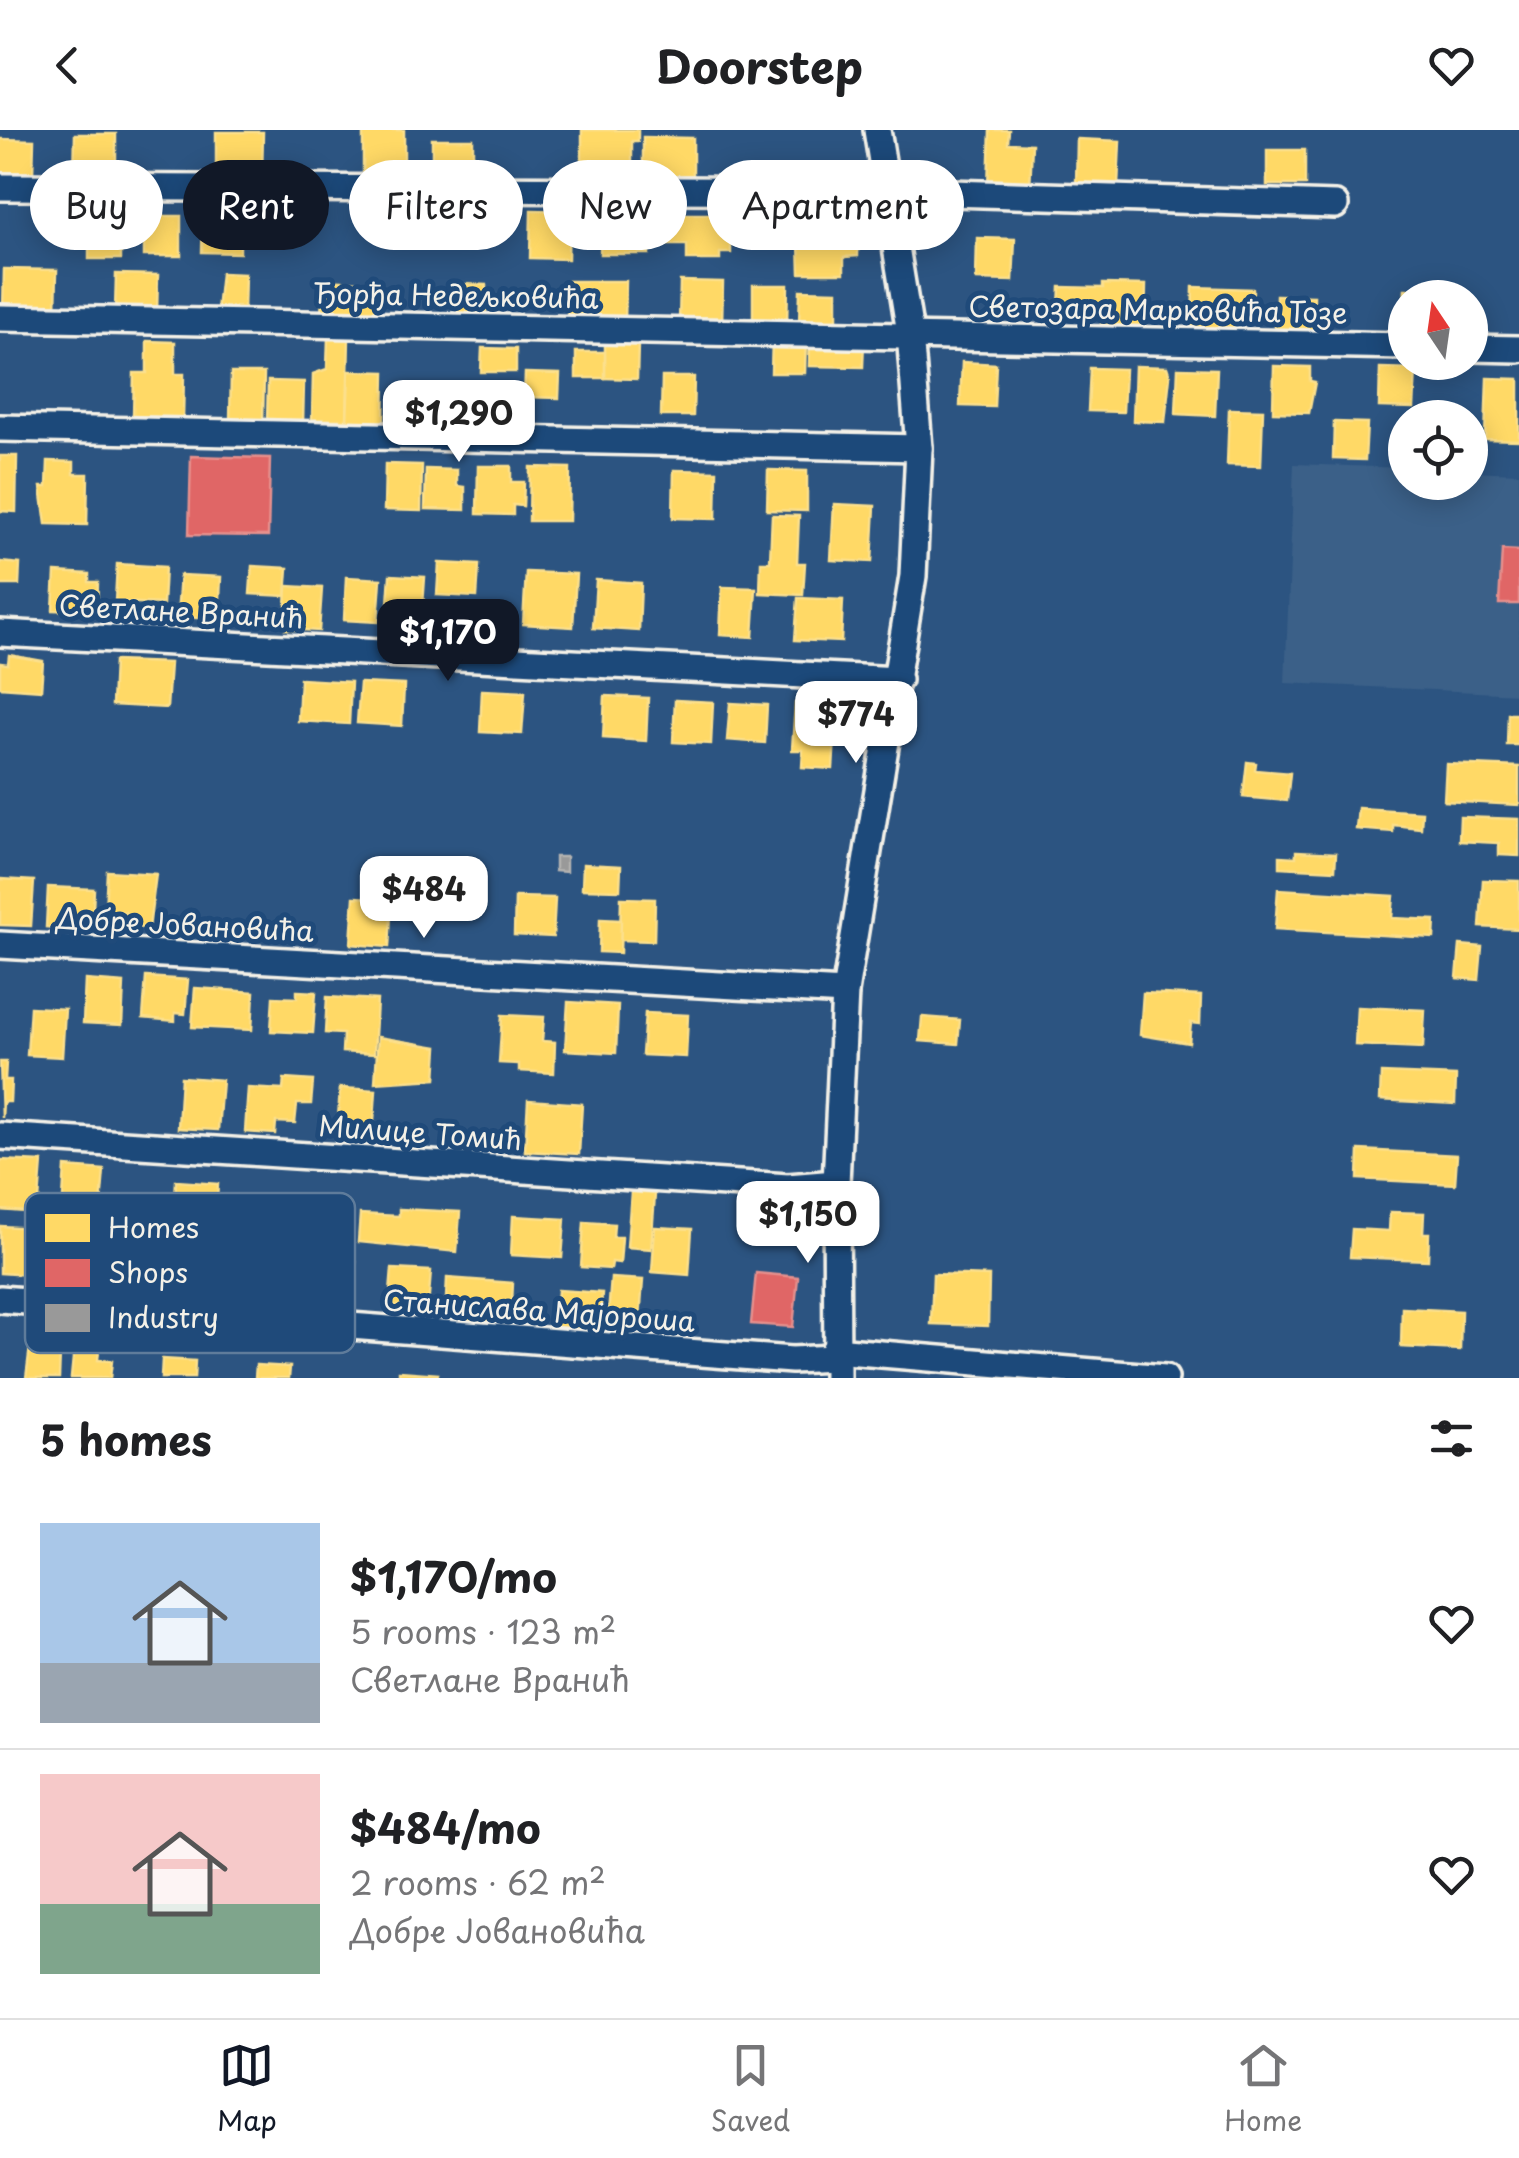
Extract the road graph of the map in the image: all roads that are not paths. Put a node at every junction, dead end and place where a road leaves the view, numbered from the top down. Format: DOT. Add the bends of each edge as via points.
graph roads {
  1 [pos="877,130"];
  2 [pos="883,160"];
  3 [pos="0,188"];
  4 [pos="707,190"];
  5 [pos="964,193"];
  6 [pos="1334,205"];
  7 [pos="898,250"];
  8 [pos="0,318"];
  9 [pos="910,334"];
  10 [pos="1388,346"];
  11 [pos="1488,348"];
  12 [pos="1519,349"];
  13 [pos="0,428"];
  14 [pos="919,448"];
  15 [pos="0,633"];
  16 [pos="898,680"];
  17 [pos="0,945"];
  18 [pos="845,992"];
  19 [pos="0,1136"];
  20 [pos="836,1183"];
  21 [pos="0,1299"];
  22 [pos="25,1301"];
  23 [pos="355,1326"];
  24 [pos="835,1362"];
  25 [pos="1165,1378"];
  1 -- 2 [label="street"];
  3 -- 4 [label="street"];
  5 -- 6 [label="street"];
  7 -- 9 [label="street"];
  8 -- 9 [label="street, Ђорђа Недељковића"];
  9 -- 10 [label="street, Светозара Марковића Тозе"];
  9 -- 14 [label="street"];
  11 -- 12 [label="street"];
  13 -- 14 [label="street"];
  14 -- 16 [label="street" via="913,576"];
  15 -- 16 [label="street, Светлане Вранић"];
  16 -- 18 [label="street"];
  17 -- 18 [label="street, Добре Јовановића"];
  18 -- 20 [label="street"];
  19 -- 20 [label="street, Милице Томић" via="788,1187"];
  20 -- 24 [label="street"];
  21 -- 22 [label="street, Станислава Мајороша"];
  23 -- 24 [label="street, Станислава Мајороша"];
  24 -- 25 [label="street, Станислава Мајороша"];
}
